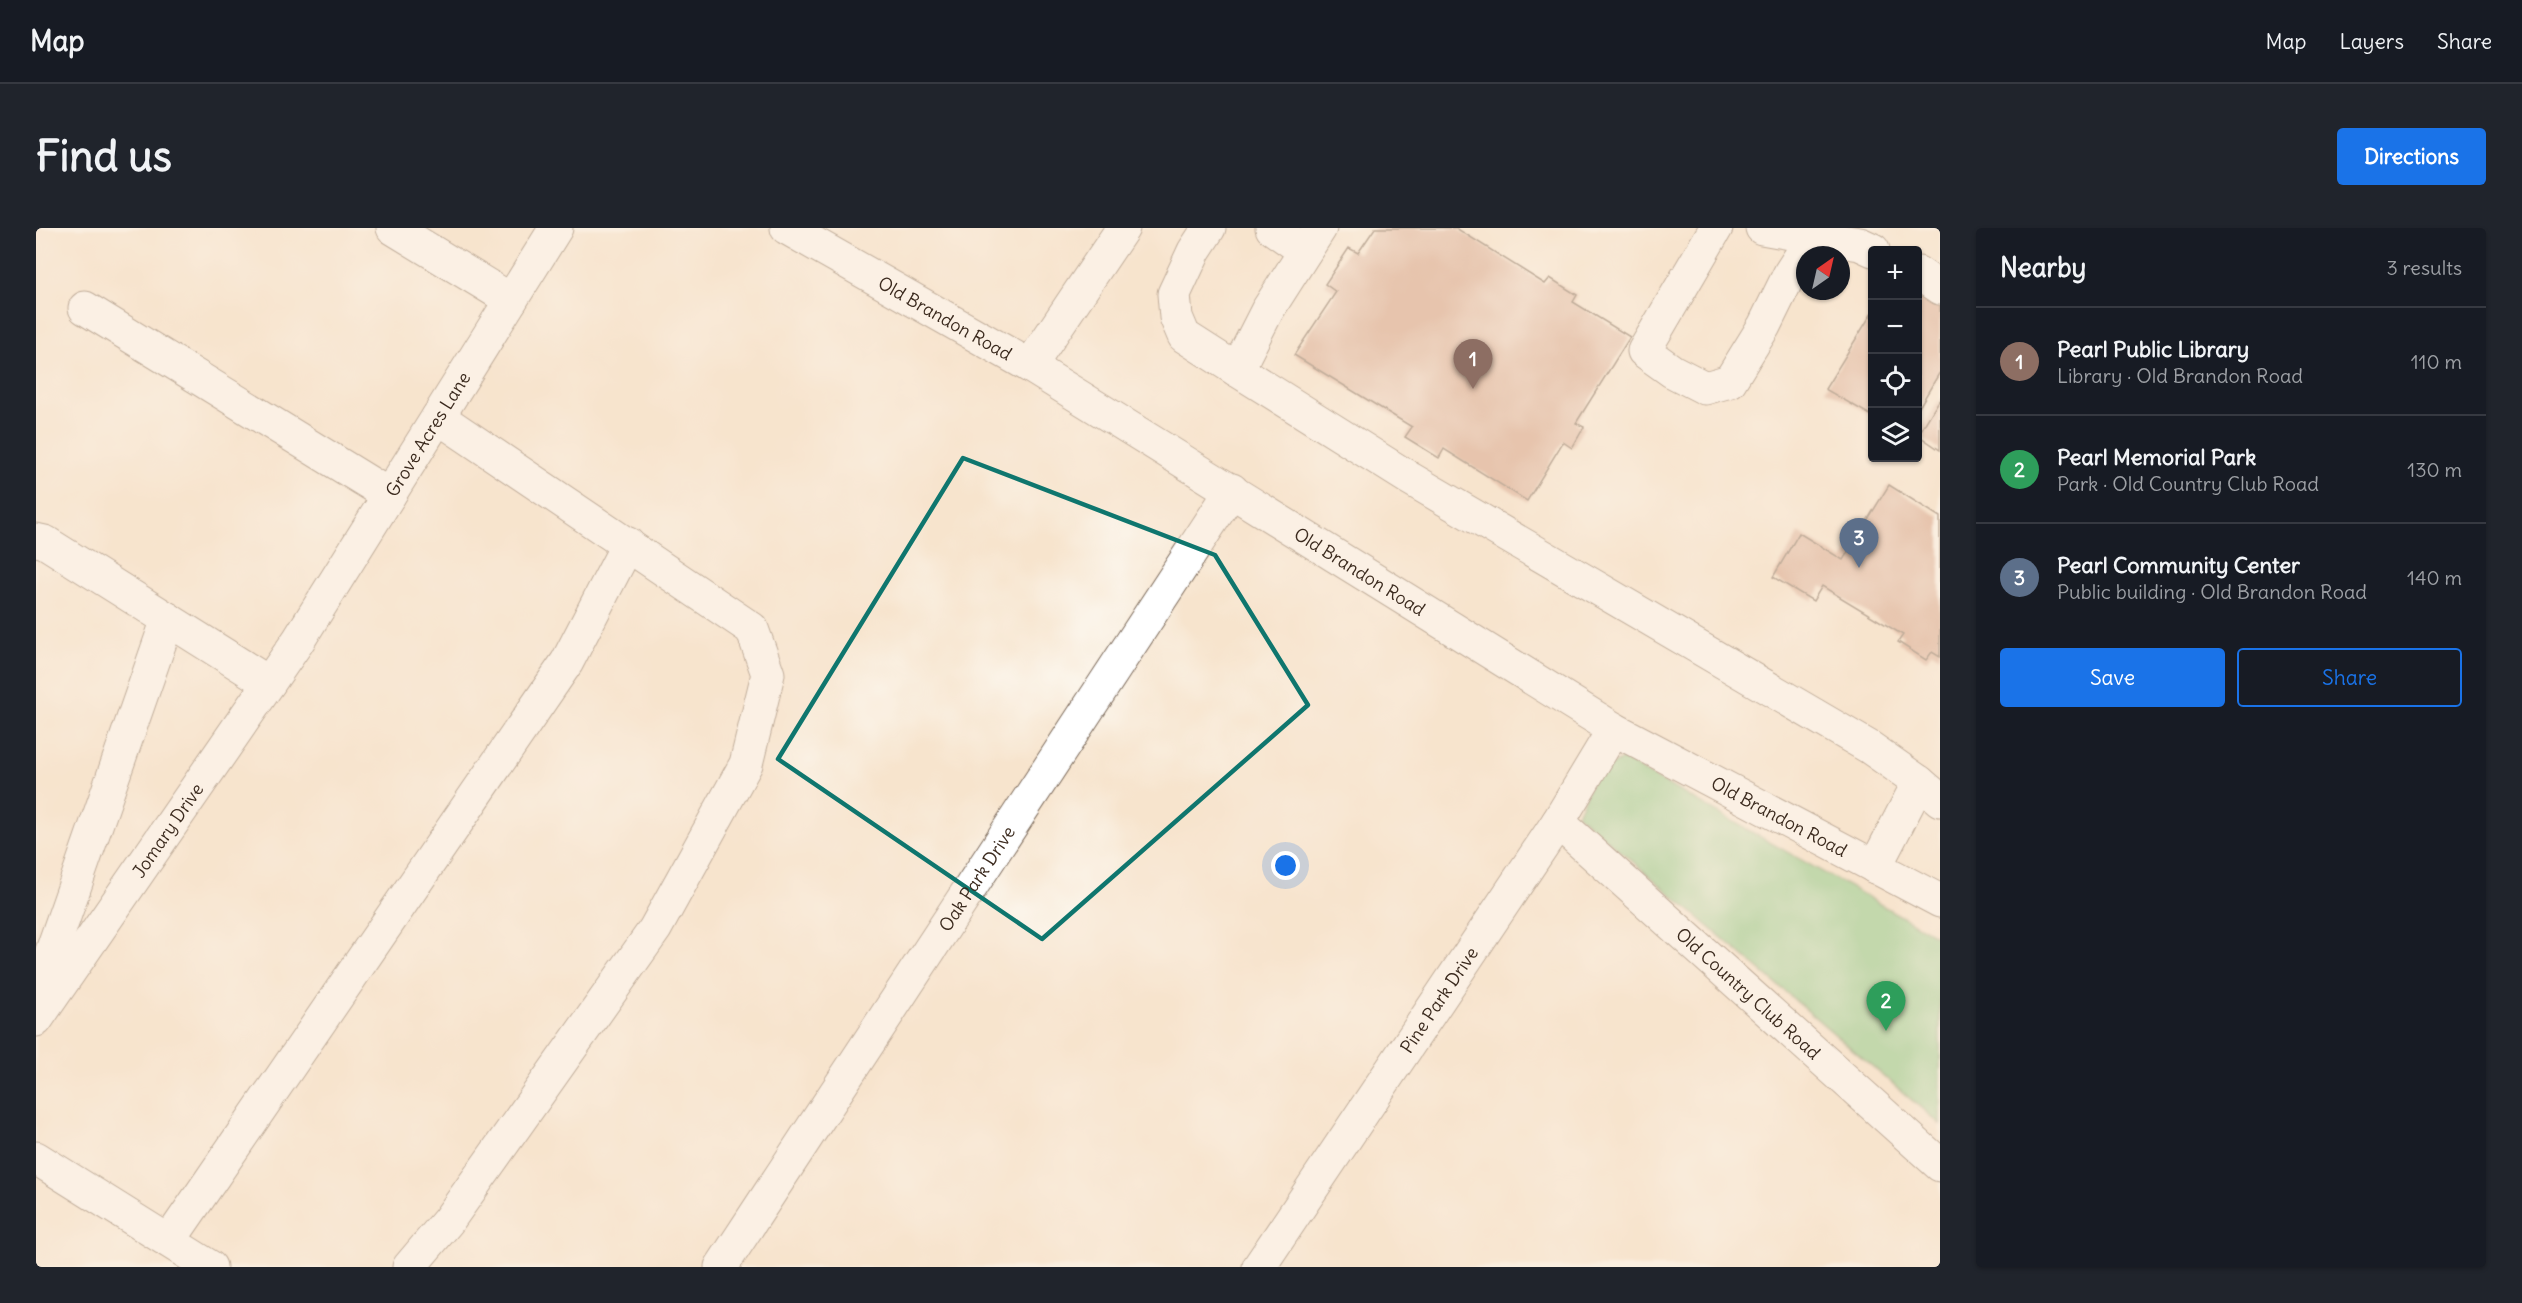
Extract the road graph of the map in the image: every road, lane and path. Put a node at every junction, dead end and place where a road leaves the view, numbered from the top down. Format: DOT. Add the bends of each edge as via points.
graph roads {
  1 [pos="393,228"];
  2 [pos="556,228"];
  3 [pos="787,228"];
  4 [pos="1123,228"];
  5 [pos="1209,228"];
  6 [pos="1272,228"];
  7 [pos="1716,228"];
  8 [pos="1762,228"];
  9 [pos="1813,237"];
  10 [pos="1312,240"];
  11 [pos="1868,248"];
  12 [pos="1922,276"];
  13 [pos="1940,288"];
  14 [pos="511,300"];
  15 [pos="85,308"];
  16 [pos="1030,366"];
  17 [pos="1237,370"];
  18 [pos="438,417"];
  19 [pos="1232,490"];
  20 [pos="389,495"];
  21 [pos="36,540"];
  22 [pos="628,544"];
  23 [pos="168,619"];
  24 [pos="298,640"];
  25 [pos="269,683"];
  26 [pos="1614,729"];
  27 [pos="1930,791"];
  28 [pos="1558,822"];
  29 [pos="1875,867"];
  30 [pos="1940,901"];
  31 [pos="36,997"];
  32 [pos="36,1020"];
  33 [pos="36,1158"];
  34 [pos="1940,1165"];
  35 [pos="169,1242"];
  36 [pos="210,1267"];
  37 [pos="409,1267"];
  38 [pos="722,1267"];
  39 [pos="1259,1267"];
  1 -- 14 [label="street"];
  2 -- 14 [label="street, Grove Acres Lane"];
  3 -- 16 [label="street, Old Brandon Road"];
  4 -- 16 [label="street"];
  5 -- 17 [label="street" via="1174,294 1176,317 1184,336"];
  6 -- 10 [label="street"];
  7 -- 9 [label="street" via="1644,351 1705,388 1730,381"];
  8 -- 9 [label="street"];
  9 -- 11 [label="street"];
  10 -- 17 [label="street" via="1267,311"];
  12 -- 13 [label="street"];
  14 -- 18 [label="street, Grove Acres Lane"];
  15 -- 20 [label="street"];
  16 -- 19 [label="street, Old Brandon Road"];
  17 -- 27 [label="street" via="1419,484 1869,747"];
  18 -- 20 [label="street, Grove Acres Lane"];
  18 -- 22 [label="street"];
  19 -- 26 [label="street, Old Brandon Road"];
  19 -- 38 [label="street, Oak Park Drive"];
  20 -- 24 [label="street, Grove Acres Lane"];
  21 -- 23 [label="street"];
  22 -- 35 [label="street" via="567,662"];
  22 -- 37 [label="street" via="752,629 768,674 746,764 655,929 455,1212"];
  23 -- 25 [label="street"];
  23 -- 31 [label="street"];
  24 -- 25 [label="street, Jomary Drive"];
  25 -- 32 [label="street, Jomary Drive"];
  26 -- 28 [label="street, Pine Park Drive"];
  26 -- 29 [label="street, Old Brandon Road"];
  27 -- 29 [label="street"];
  28 -- 34 [label="street, Old Country Club Road"];
  28 -- 39 [label="street, Pine Park Drive"];
  29 -- 30 [label="street, Old Brandon Road"];
  33 -- 35 [label="street"];
  35 -- 36 [label="street"];
}
